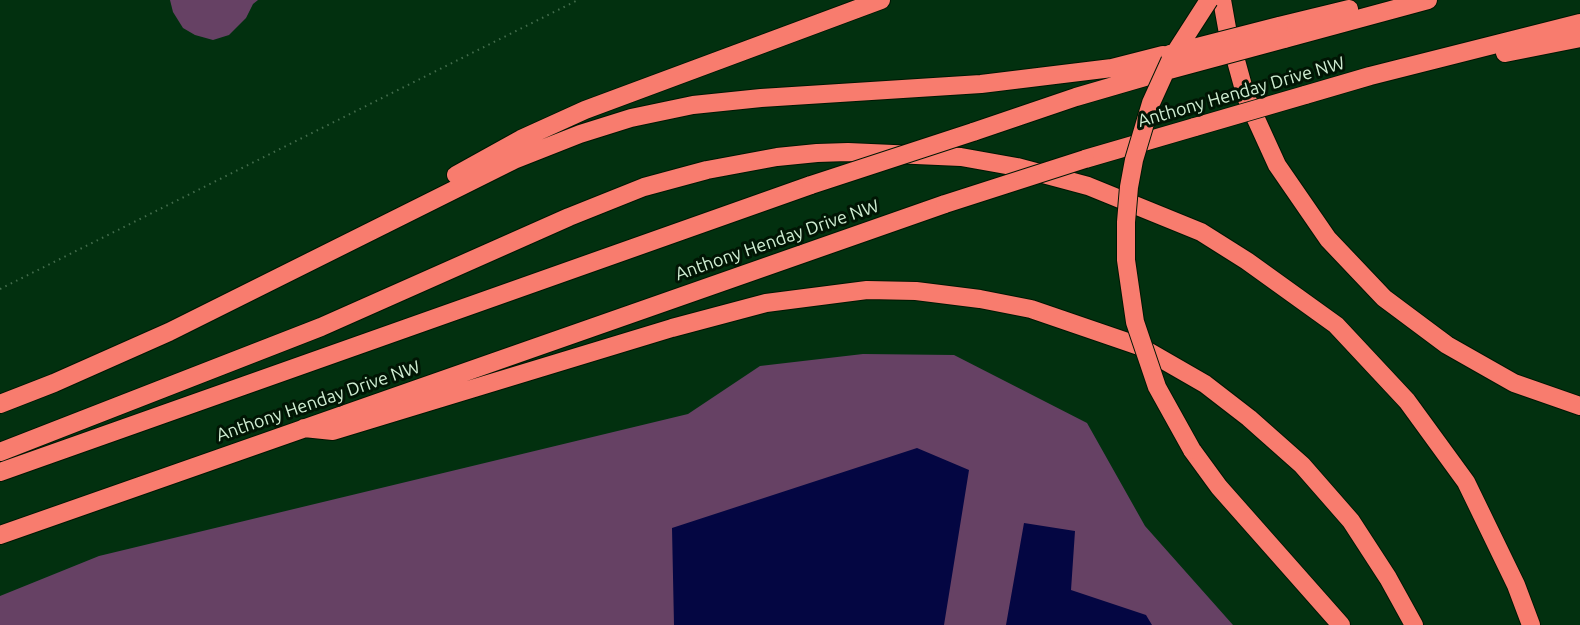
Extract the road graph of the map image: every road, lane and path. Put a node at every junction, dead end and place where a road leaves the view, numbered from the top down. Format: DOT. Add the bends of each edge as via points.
graph roads {
  1 [pos="578,0"];
  2 [pos="881,0"];
  3 [pos="1209,0"];
  4 [pos="1222,0"];
  5 [pos="1386,0"];
  6 [pos="1428,0"];
  7 [pos="1580,23"];
  8 [pos="1281,32"];
  9 [pos="1580,38"];
  10 [pos="1166,63"];
  11 [pos="1370,76"];
  12 [pos="0,289"];
  13 [pos="221,306"];
  14 [pos="0,404"];
  15 [pos="1580,406"];
  16 [pos="304,428"];
  17 [pos="0,452"];
  18 [pos="0,472"];
  19 [pos="0,535"];
  20 [pos="1341,625"];
  21 [pos="1414,625"];
  22 [pos="1532,625"];
  1 -- 12 [label="path"];
  2 -- 13 [label="highway" via="637,90 521,139"];
  3 -- 20 [label="highway, bridge" via="1171,59 1142,129 1126,222 1130,295 1157,387 1192,450"];
  4 -- 15 [label="highway" via="1246,97 1277,165 1328,239 1384,298 1447,345 1514,382"];
  5 -- 8 [label="highway"];
  6 -- 8 [label="highway"];
  7 -- 11 [label="highway, Anthony Henday Drive NW"];
  8 -- 10 [label="highway, bridge"];
  9 -- 11 [label="highway"];
  10 -- 13 [label="highway" via="981,84 761,98 693,105 631,118 514,159"];
  10 -- 18 [label="highway, bridge"];
  11 -- 16 [label="highway, Anthony Henday Drive NW, bridge" via="945,204"];
  13 -- 14 [label="highway"];
  16 -- 19 [label="highway, Anthony Henday Drive NW"];
  16 -- 21 [label="highway" via="333,431 766,303 867,290 980,299 1031,309 1100,331 1139,346 1205,384 1302,465 1351,521"];
  17 -- 22 [label="highway" via="321,327 644,187 707,170 817,153 961,157 1088,186 1200,232 1336,325 1407,401 1466,482"];
}
